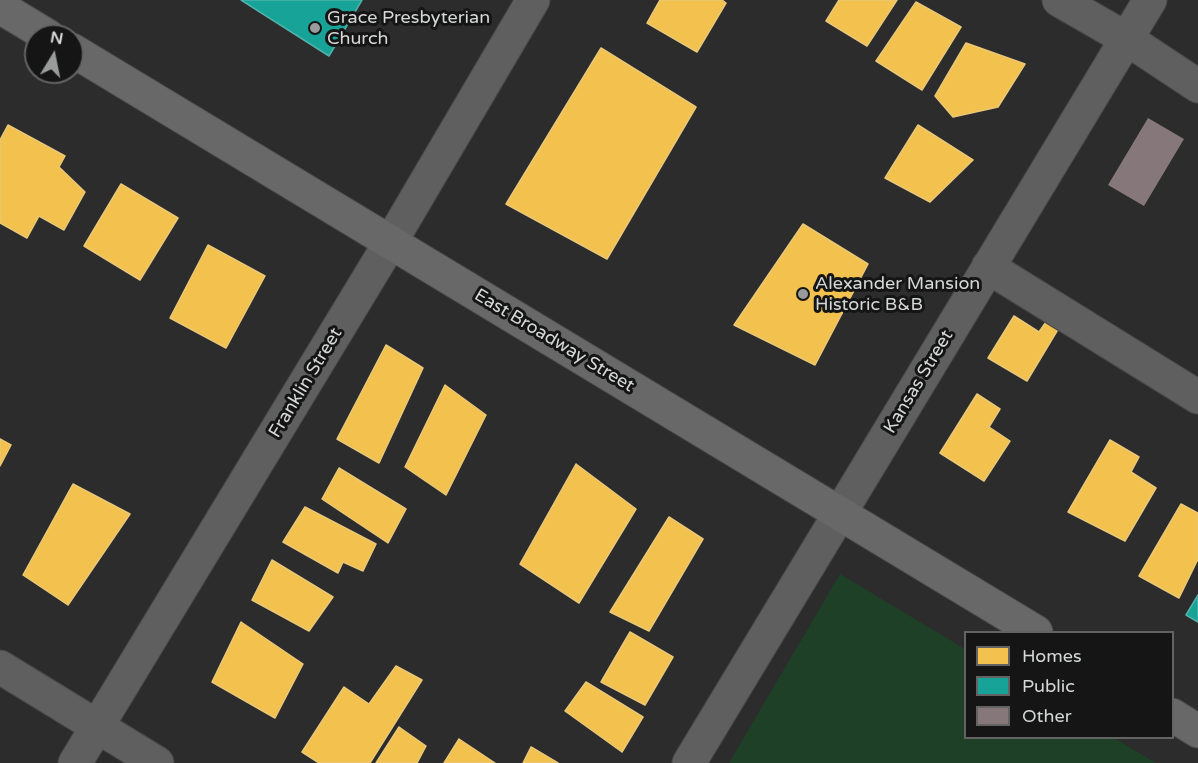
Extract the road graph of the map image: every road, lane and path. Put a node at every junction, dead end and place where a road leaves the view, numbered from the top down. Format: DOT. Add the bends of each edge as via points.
graph roads {
  1 [pos="1059,0"];
  2 [pos="1150,0"];
  3 [pos="530,1"];
  4 [pos="0,7"];
  5 [pos="28,24"];
  6 [pos="1127,39"];
  7 [pos="84,57"];
  8 [pos="1198,86"];
  9 [pos="390,243"];
  10 [pos="988,267"];
  11 [pos="1198,397"];
  12 [pos="839,514"];
  13 [pos="1033,631"];
  14 [pos="0,667"];
  15 [pos="1174,716"];
  16 [pos="97,728"];
  17 [pos="1198,730"];
  18 [pos="75,763"];
  19 [pos="157,763"];
  20 [pos="689,763"];
  1 -- 6 [label="street"];
  2 -- 6 [label="street, Kansas Street"];
  3 -- 9 [label="street, Franklin Street"];
  4 -- 5 [label="main road"];
  6 -- 8 [label="street"];
  6 -- 10 [label="street, Kansas Street"];
  7 -- 9 [label="main road, East Broadway Street"];
  9 -- 12 [label="main road, East Broadway Street"];
  9 -- 16 [label="street, Franklin Street"];
  10 -- 11 [label="street"];
  10 -- 12 [label="street, Kansas Street"];
  12 -- 13 [label="main road, East Broadway Street"];
  12 -- 20 [label="street, Kansas Street"];
  14 -- 16 [label="street"];
  15 -- 17 [label="main road"];
  16 -- 18 [label="street, Franklin Street"];
  16 -- 19 [label="street"];
}
